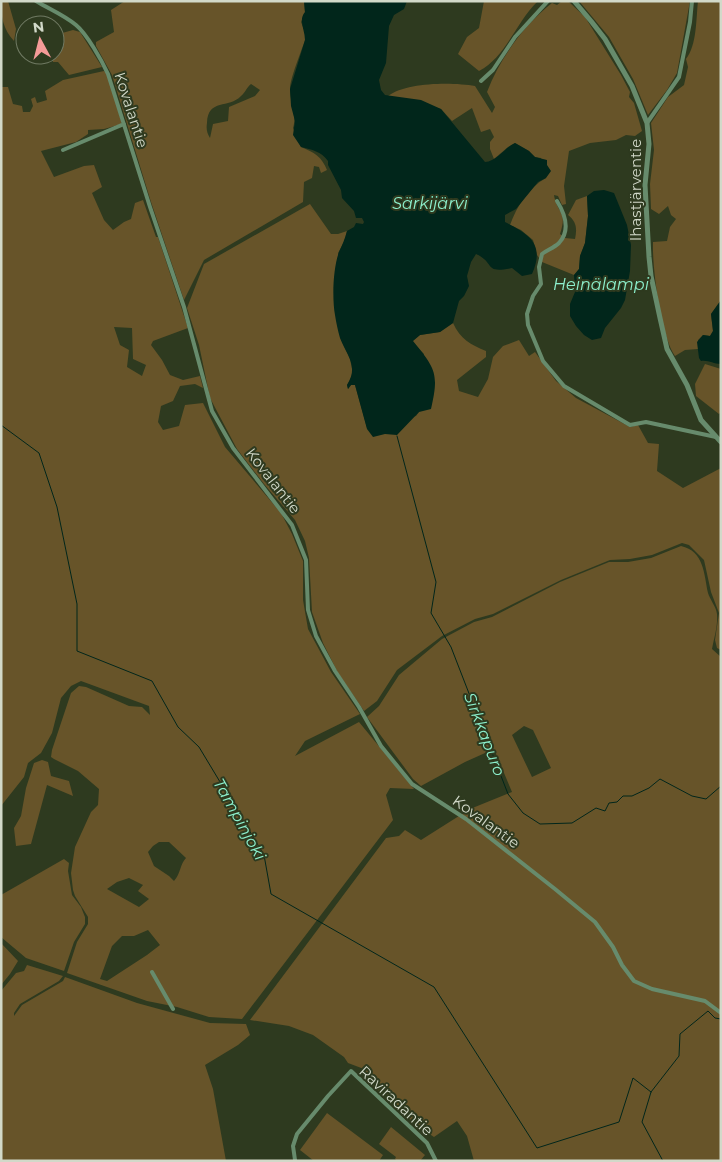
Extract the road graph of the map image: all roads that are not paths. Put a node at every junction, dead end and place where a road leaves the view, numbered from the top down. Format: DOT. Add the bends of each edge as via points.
graph roads {
  1 [pos="36,1"];
  2 [pos="548,1"];
  3 [pos="574,1"];
  4 [pos="692,1"];
  5 [pos="481,81"];
  6 [pos="647,123"];
  7 [pos="124,124"];
  8 [pos="63,150"];
  9 [pos="557,201"];
  10 [pos="716,438"];
  11 [pos="721,442"];
  12 [pos="152,972"];
  13 [pos="173,1009"];
  14 [pos="721,1013"];
  15 [pos="294,1160"];
  16 [pos="436,1161"];
  1 -- 7 [label="street, Kovalantie" via="78,27 102,61"];
  2 -- 5 [label="street"];
  3 -- 6 [label="street, Ihastjärventie" via="605,39 632,86"];
  4 -- 6 [label="street" via="679,77"];
  6 -- 10 [label="street, Ihastjärventie" via="649,144 645,185 649,257 655,295 667,349 701,420"];
  7 -- 8 [label="street"];
  7 -- 14 [label="street, Kovalantie" via="184,307 212,411 233,448 292,524 306,560 308,610 316,636 381,746 412,784 466,819 595,922 634,981 652,989 705,1001"];
  9 -- 10 [label="street" via="565,214 564,232 560,242 542,254 539,267 541,284 527,314 528,325 543,360 564,386 630,425 646,422"];
  10 -- 11 [label="street, Ihastjärventie"];
  12 -- 13 [label="street"];
  15 -- 16 [label="street, Raviradantie" via="293,1146 297,1134 351,1071 427,1143"];
}
